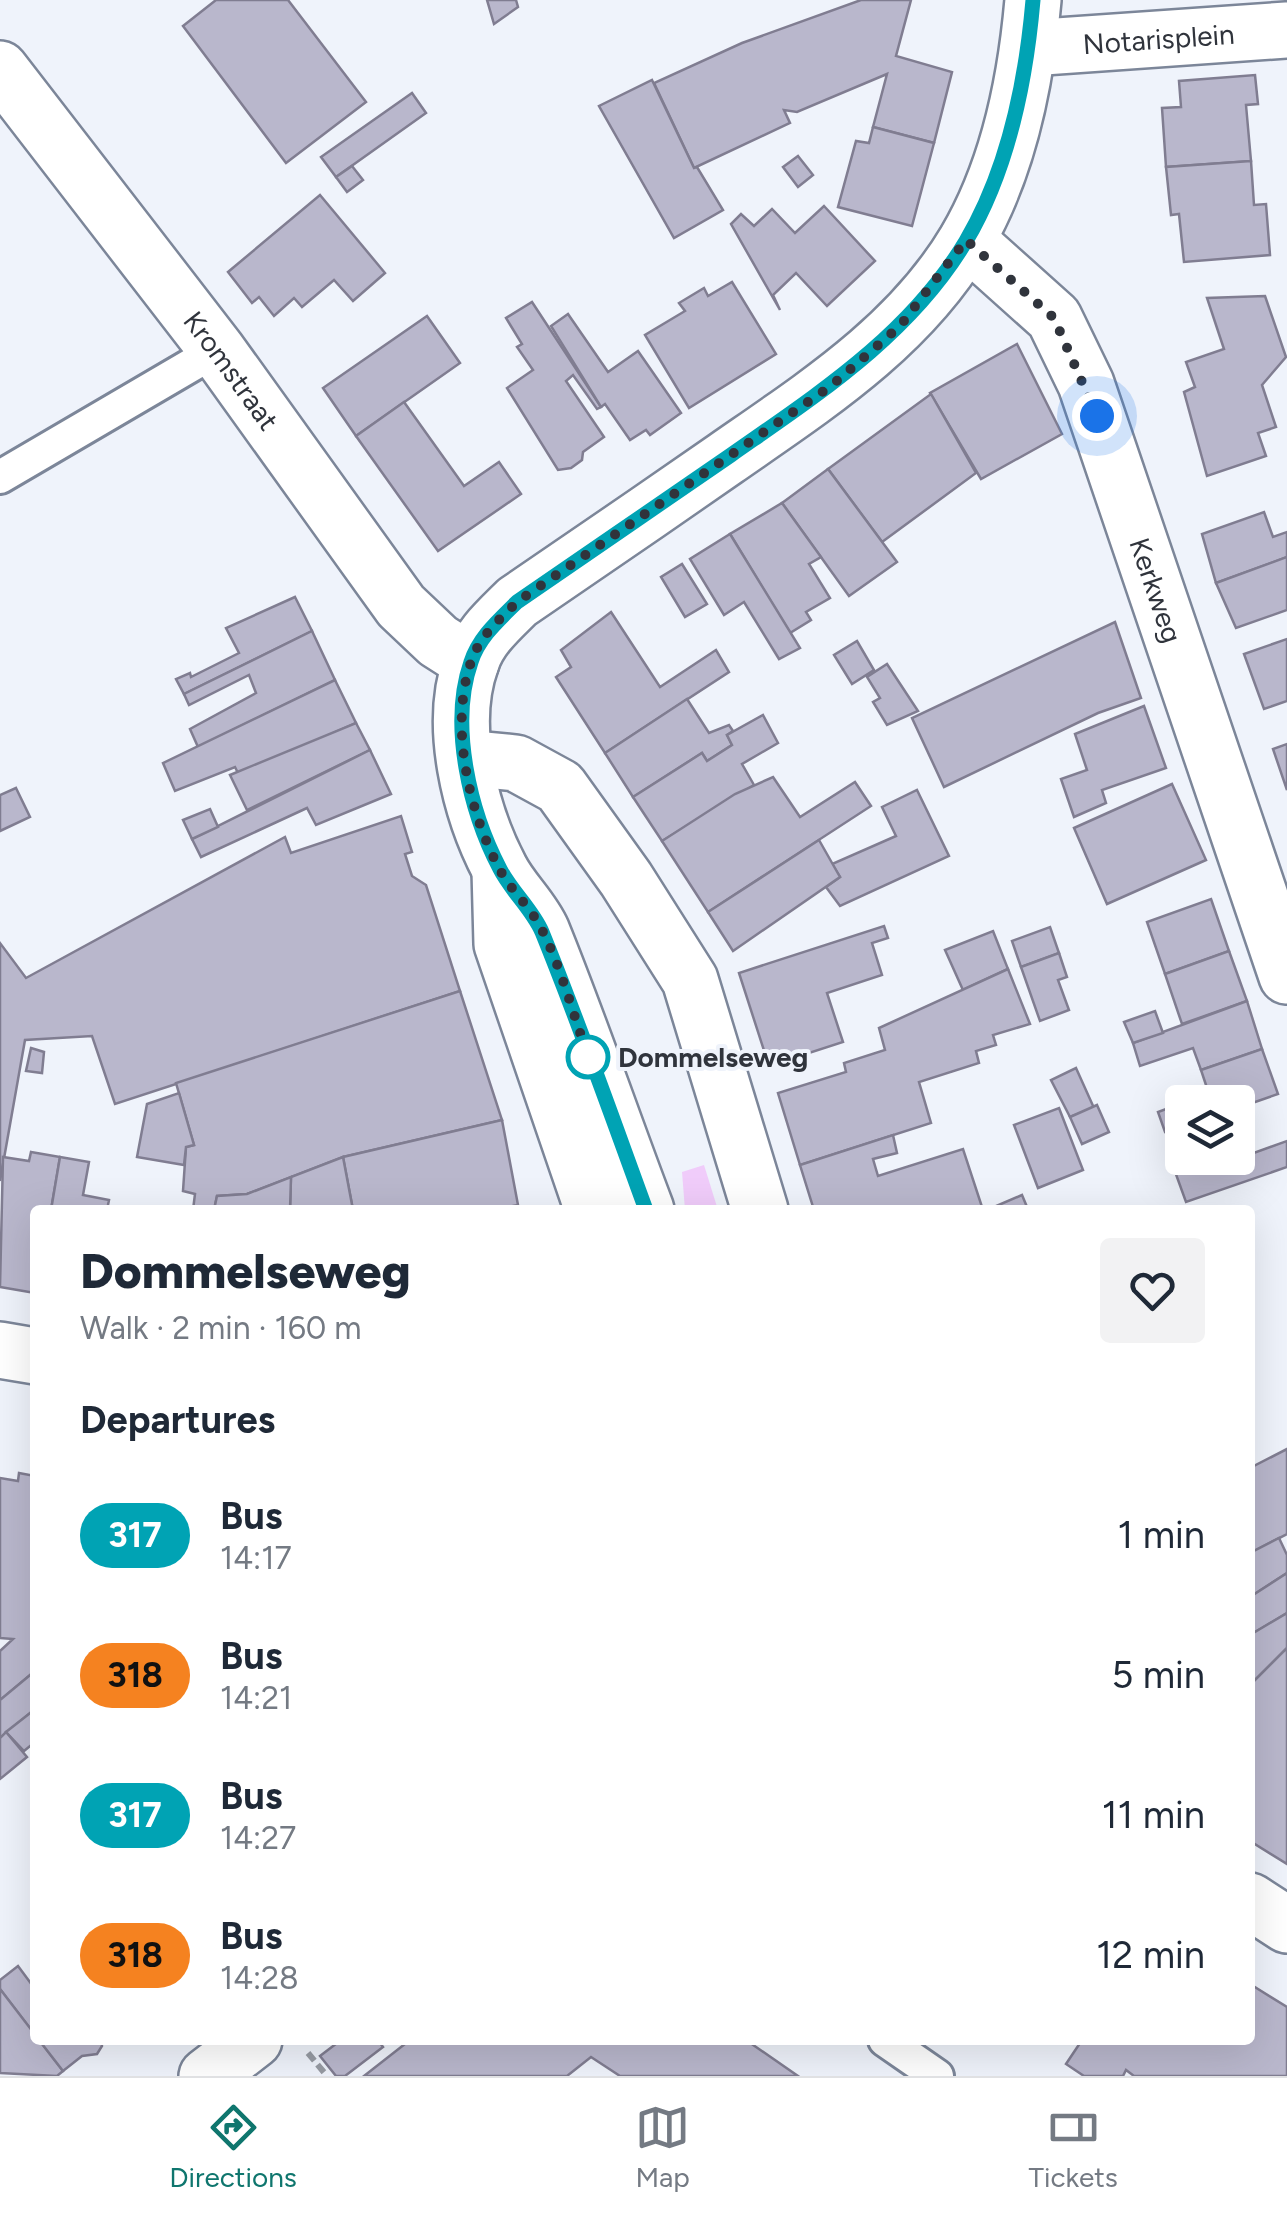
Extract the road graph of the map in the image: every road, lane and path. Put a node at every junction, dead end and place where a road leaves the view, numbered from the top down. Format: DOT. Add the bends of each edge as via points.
graph roads {
  1 [pos="1031,24"];
  2 [pos="1287,30"];
  3 [pos="0,69"];
  4 [pos="966,240"];
  5 [pos="217,350"];
  6 [pos="0,478"];
  7 [pos="470,662"];
  8 [pos="465,758"];
  9 [pos="500,870"];
  10 [pos="1287,976"];
  11 [pos="592,1205"];
  12 [pos="644,1205"];
  13 [pos="758,1205"];
  14 [pos="0,1350"];
  15 [pos="30,1355"];
  16 [pos="1255,1904"];
  17 [pos="1287,1925"];
  18 [pos="247,2045"];
  19 [pos="301,2045"];
  20 [pos="892,2045"];
  21 [pos="207,2076"];
  22 [pos="326,2076"];
  23 [pos="936,2076"];
  1 -- 2 [label="street, Notarisplein"];
  1 -- 4 [label="street" via="997,174"];
  3 -- 5 [label="street, Kromstraat"];
  4 -- 7 [label="street" via="900,326 831,386 517,602 488,630"];
  4 -- 10 [label="street, Kerkweg" via="1054,318 1086,384"];
  5 -- 6 [label="lane"];
  5 -- 7 [label="street, Kromstraat" via="401,606"];
  7 -- 8 [label="street"];
  8 -- 9 [label="street"];
  8 -- 13 [label="street" via="516,763 560,788 626,879 690,980"];
  9 -- 11 [label="street" via="502,944"];
  9 -- 12 [label="street" via="540,927"];
  14 -- 15 [label="street"];
  16 -- 17 [label="street"];
  18 -- 21 [label="street"];
  19 -- 22 [label="path"];
  20 -- 23 [label="lane"];
}
